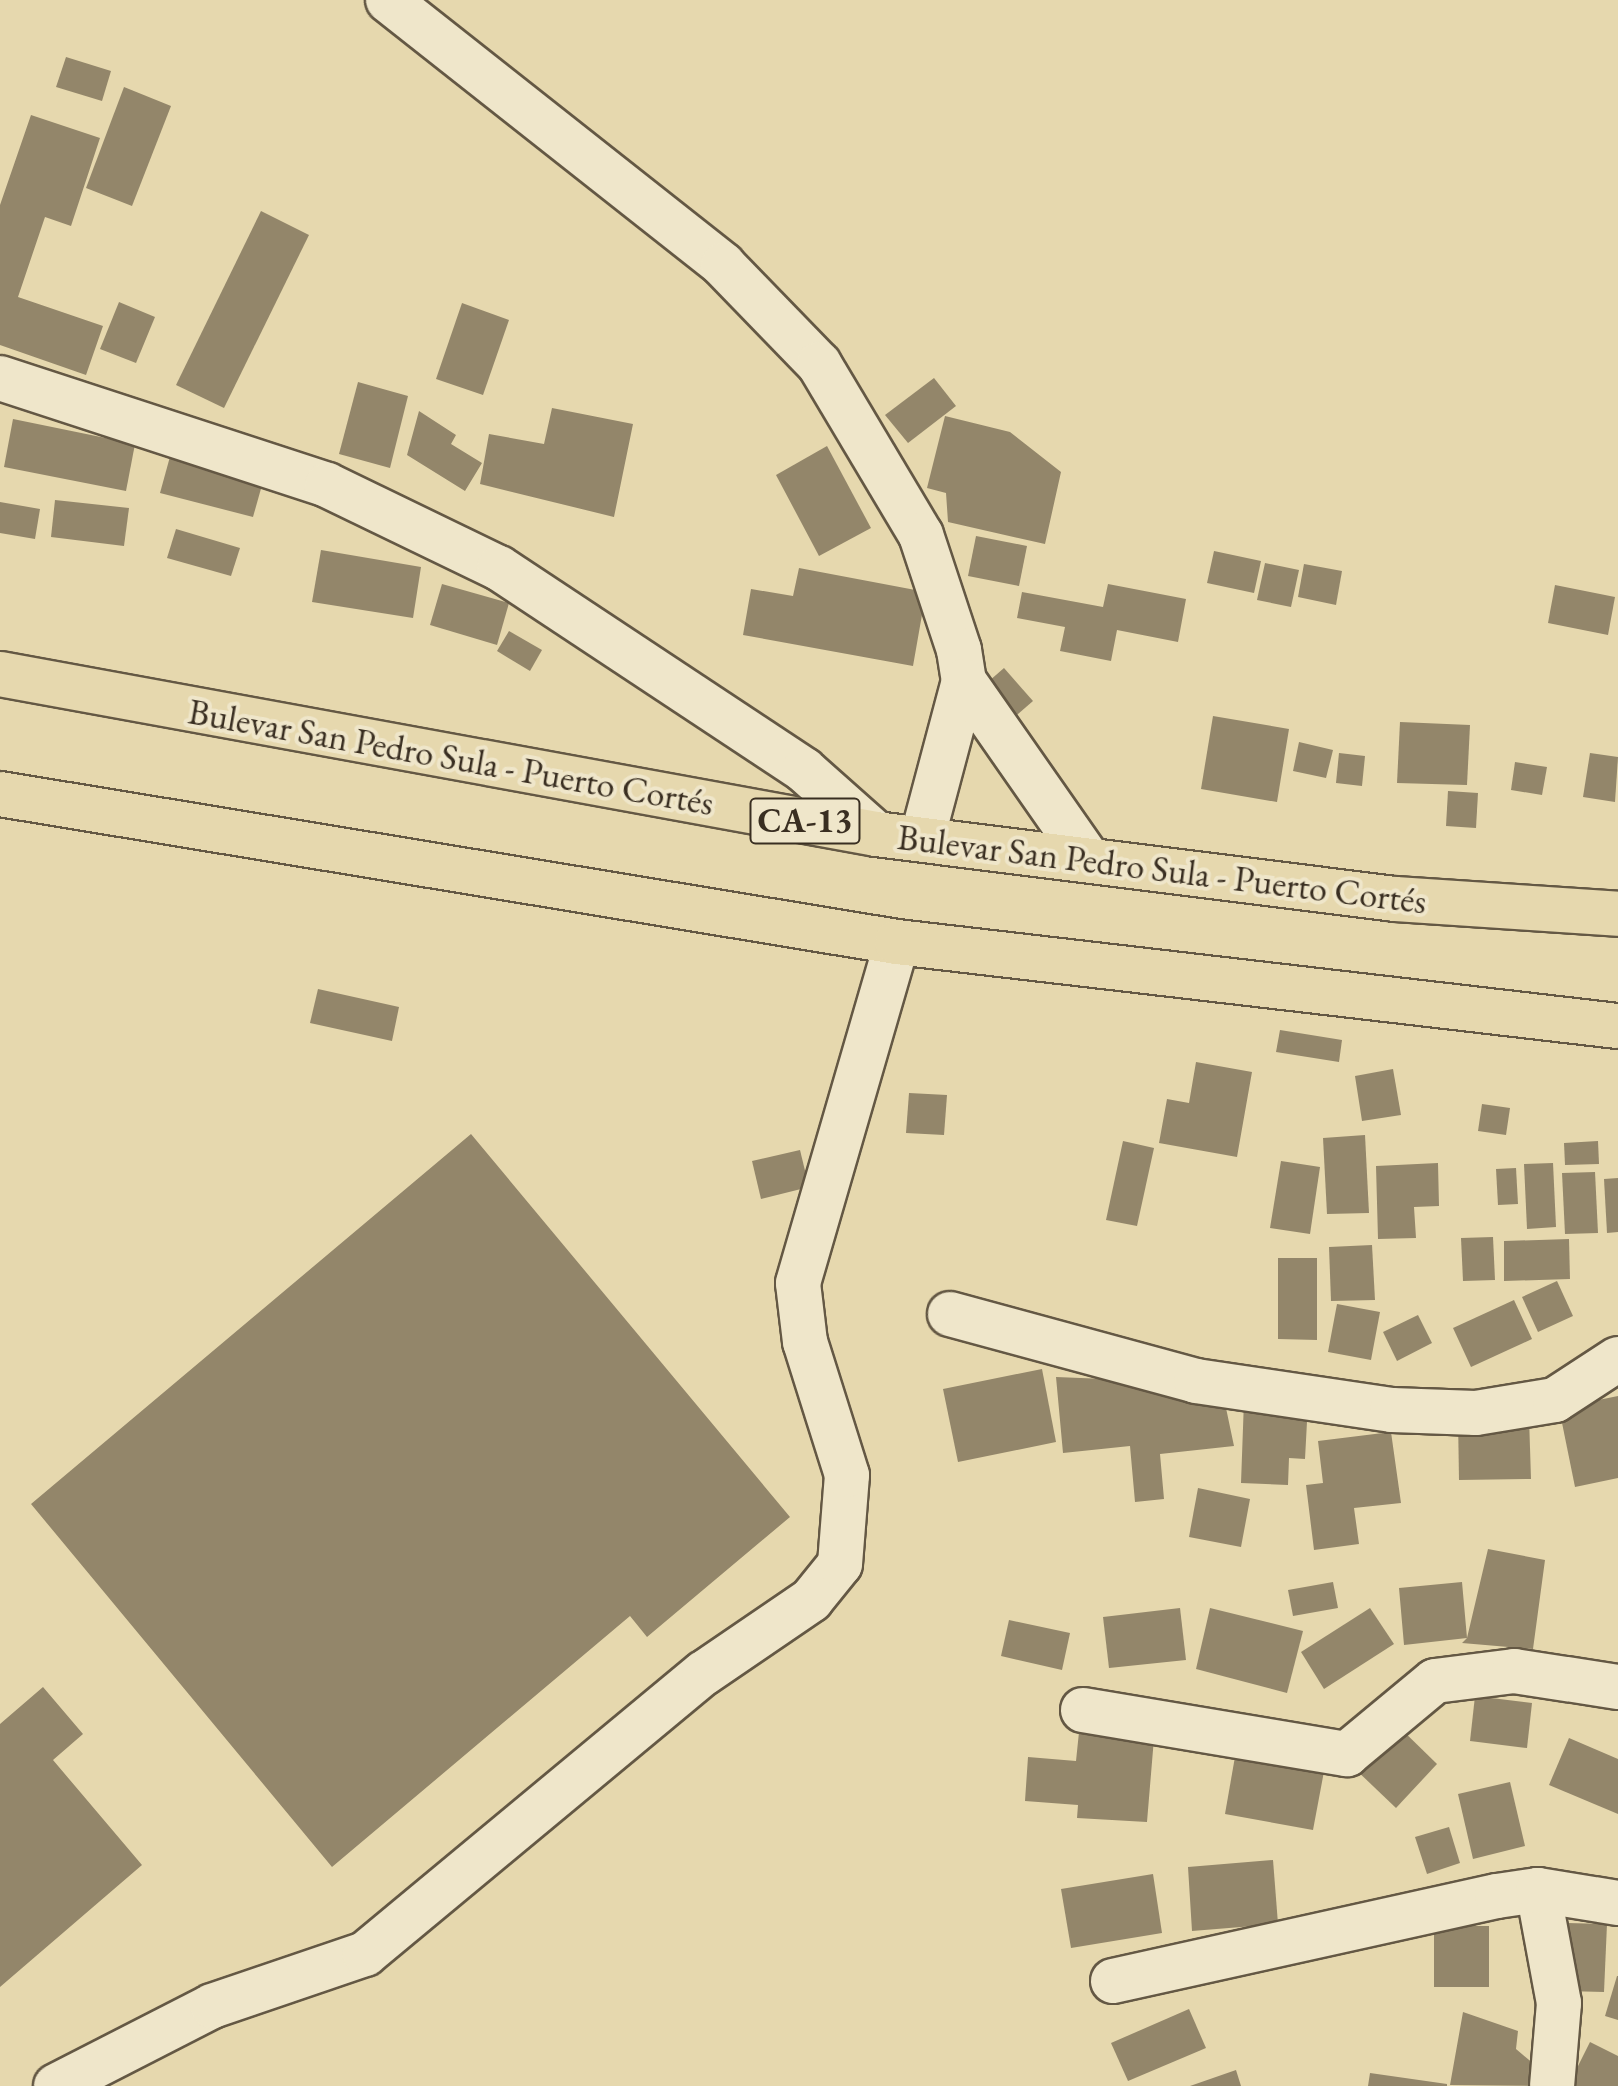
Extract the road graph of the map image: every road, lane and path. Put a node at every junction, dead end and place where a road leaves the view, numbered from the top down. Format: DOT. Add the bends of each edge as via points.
graph roads {
  1 [pos="396,5"];
  2 [pos="0,378"];
  3 [pos="0,674"];
  4 [pos="964,681"];
  5 [pos="0,794"];
  6 [pos="876,834"];
  7 [pos="922,839"];
  8 [pos="1089,860"];
  9 [pos="1618,914"];
  10 [pos="897,942"];
  11 [pos="1618,1026"];
  12 [pos="950,1314"];
  13 [pos="1618,1359"];
  14 [pos="1618,1687"];
  15 [pos="1083,1710"];
  16 [pos="1538,1890"];
  17 [pos="1618,1903"];
  18 [pos="1113,1981"];
  19 [pos="56,2086"];
  20 [pos="1552,2086"];
  1 -- 4 [label="street" via="723,265 819,364 921,535"];
  2 -- 6 [label="street" via="287,470 499,568 804,770"];
  3 -- 6 [label="highway, Bulevar San Pedro Sula - Puerto Cortés / CA-13"];
  4 -- 7 [label="street"];
  4 -- 8 [label="street"];
  5 -- 10 [label="highway"];
  6 -- 7 [label="highway, Bulevar San Pedro Sula - Puerto Cortés / CA-13"];
  7 -- 8 [label="highway, Bulevar San Pedro Sula - Puerto Cortés / CA-13"];
  8 -- 9 [label="highway, Bulevar San Pedro Sula - Puerto Cortés / CA-13" via="1395,899"];
  10 -- 11 [label="highway"];
  10 -- 19 [label="street" via="798,1283 805,1342 847,1475 840,1564 811,1600 704,1673 365,1954 212,2006"];
  12 -- 13 [label="street" via="1196,1381 1392,1410 1476,1413 1555,1400"];
  14 -- 15 [label="street" via="1514,1671 1435,1681 1347,1754"];
  16 -- 17 [label="street"];
  16 -- 18 [label="street"];
  16 -- 20 [label="street" via="1559,2003"];
}
